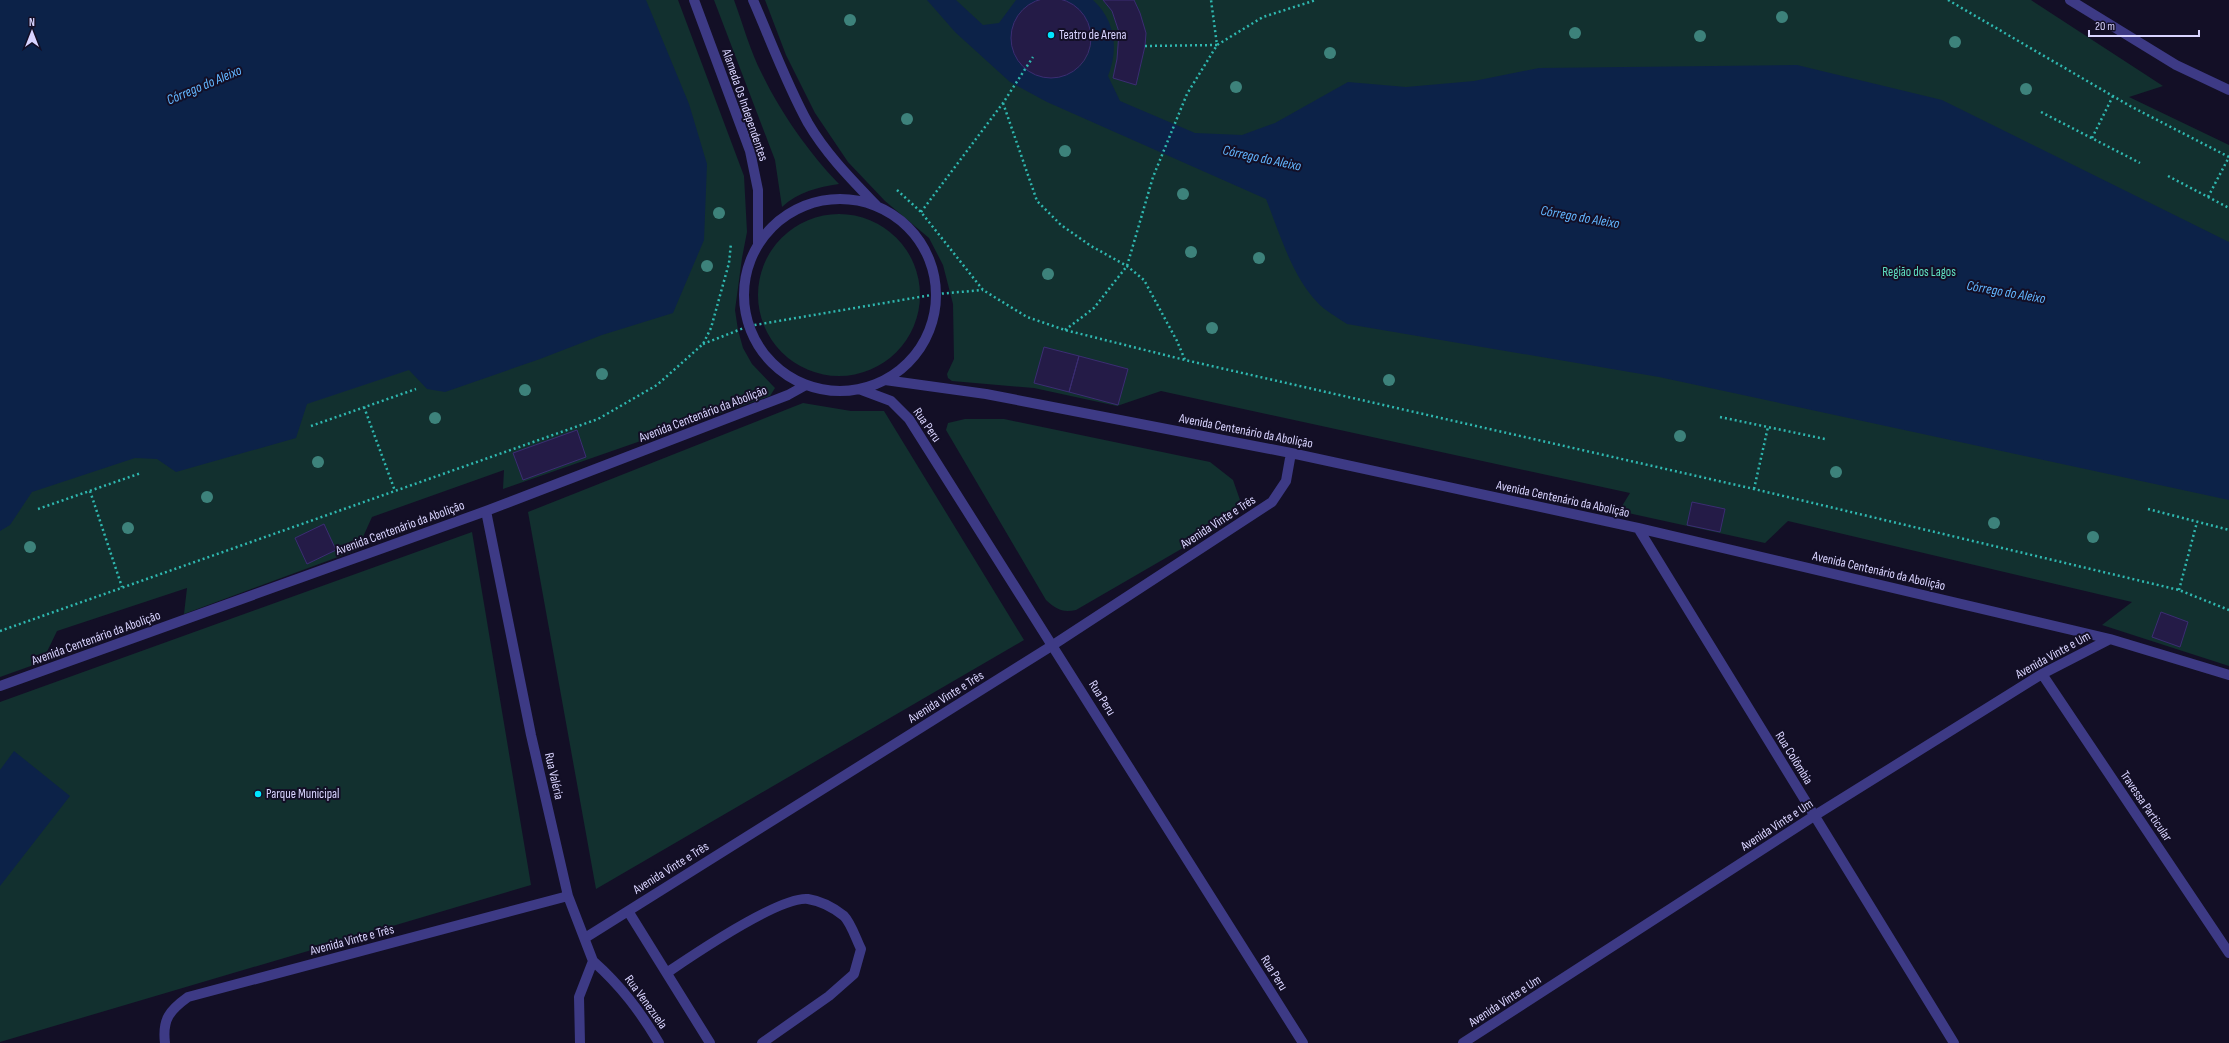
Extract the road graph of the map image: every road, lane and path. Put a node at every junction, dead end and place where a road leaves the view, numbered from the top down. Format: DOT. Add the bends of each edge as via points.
graph roads {
  1 [pos="694,0"];
  2 [pos="753,0"];
  3 [pos="1211,0"];
  4 [pos="1316,0"];
  5 [pos="1948,0"];
  6 [pos="2070,0"];
  7 [pos="1217,45"];
  8 [pos="1145,46"];
  9 [pos="1033,57"];
  10 [pos="2229,90"];
  11 [pos="2113,96"];
  12 [pos="1003,102"];
  13 [pos="2041,112"];
  14 [pos="2092,138"];
  15 [pos="2229,157"];
  16 [pos="2140,163"];
  17 [pos="2168,176"];
  18 [pos="894,188"];
  19 [pos="2208,197"];
  20 [pos="878,207"];
  21 [pos="2229,208"];
  22 [pos="921,212"];
  23 [pos="732,241"];
  24 [pos="758,244"];
  25 [pos="1127,266"];
  26 [pos="983,290"];
  27 [pos="937,294"];
  28 [pos="749,326"];
  29 [pos="1065,330"];
  30 [pos="703,344"];
  31 [pos="1185,360"];
  32 [pos="885,380"];
  33 [pos="806,385"];
  34 [pos="416,389"];
  35 [pos="859,389"];
  36 [pos="364,407"];
  37 [pos="1720,417"];
  38 [pos="312,426"];
  39 [pos="1768,427"];
  40 [pos="1825,439"];
  41 [pos="1291,453"];
  42 [pos="141,474"];
  43 [pos="1754,489"];
  44 [pos="90,491"];
  45 [pos="395,491"];
  46 [pos="38,509"];
  47 [pos="2148,509"];
  48 [pos="486,511"];
  49 [pos="2197,522"];
  50 [pos="1638,528"];
  51 [pos="2229,530"];
  52 [pos="122,587"];
  53 [pos="2179,590"];
  54 [pos="2229,610"];
  55 [pos="0,631"];
  56 [pos="2110,638"];
  57 [pos="1053,645"];
  58 [pos="2042,674"];
  59 [pos="2229,675"];
  60 [pos="0,686"];
  61 [pos="1814,816"];
  62 [pos="568,896"];
  63 [pos="628,911"];
  64 [pos="584,938"];
  65 [pos="2229,953"];
  66 [pos="593,961"];
  67 [pos="668,972"];
  68 [pos="165,1043"];
  69 [pos="580,1043"];
  70 [pos="659,1043"];
  71 [pos="710,1043"];
  72 [pos="762,1043"];
  73 [pos="1303,1043"];
  74 [pos="1463,1043"];
  75 [pos="1954,1043"];
  1 -- 24 [label="street, Alameda Os Independentes" via="750,151 758,190"];
  2 -- 20 [label="street" via="776,58 809,124 840,168"];
  3 -- 7 [label="path"];
  4 -- 7 [label="path" via="1263,17"];
  5 -- 11 [label="path"];
  6 -- 10 [label="street" via="2176,65"];
  7 -- 8 [label="path"];
  7 -- 25 [label="path" via="1188,94 1163,152 1153,177"];
  9 -- 12 [label="path"];
  11 -- 14 [label="path"];
  11 -- 15 [label="path"];
  12 -- 22 [label="path"];
  12 -- 25 [label="path" via="1037,201 1061,225 1090,246"];
  13 -- 14 [label="path"];
  14 -- 16 [label="path"];
  15 -- 19 [label="path"];
  17 -- 19 [label="path"];
  18 -- 22 [label="path"];
  19 -- 21 [label="path"];
  20 -- 24 [label="street" via="834,199 811,204 790,213"];
  20 -- 27 [label="street" via="897,218 913,233 926,251 934,272"];
  22 -- 26 [label="path"];
  23 -- 30 [label="path" via="729,263 711,328"];
  24 -- 28 [label="street" via="747,271 743,298"];
  25 -- 29 [label="path" via="1094,308"];
  25 -- 31 [label="path" via="1144,280"];
  26 -- 27 [label="path"];
  26 -- 29 [label="path" via="1027,317"];
  27 -- 28 [label="path"];
  27 -- 32 [label="street" via="934,316 927,337 906,365"];
  28 -- 30 [label="path"];
  28 -- 33 [label="street" via="762,351 776,366"];
  29 -- 31 [label="path"];
  30 -- 45 [label="path" via="657,385 598,419"];
  31 -- 43 [label="path"];
  32 -- 35 [label="street"];
  32 -- 41 [label="street, Avenida Centenário da Abolição" via="986,394"];
  33 -- 35 [label="street" via="832,391"];
  33 -- 48 [label="street, Avenida Centenário da Abolição" via="788,396"];
  34 -- 36 [label="path"];
  35 -- 57 [label="street, Rua Peru" via="891,401 909,419"];
  36 -- 38 [label="path"];
  36 -- 45 [label="path"];
  37 -- 39 [label="path"];
  39 -- 40 [label="path"];
  39 -- 43 [label="path"];
  41 -- 50 [label="street, Avenida Centenário da Abolição"];
  41 -- 57 [label="street, Avenida Vinte e Três" via="1286,481 1272,502"];
  42 -- 44 [label="path"];
  43 -- 53 [label="path"];
  44 -- 46 [label="path"];
  44 -- 52 [label="path"];
  45 -- 52 [label="path"];
  47 -- 49 [label="path"];
  48 -- 60 [label="street, Avenida Centenário da Abolição"];
  48 -- 62 [label="street, Rua Valéria" via="531,735"];
  49 -- 51 [label="path"];
  49 -- 53 [label="path"];
  50 -- 56 [label="street, Avenida Centenário da Abolição"];
  50 -- 61 [label="street, Rua Colômbia"];
  52 -- 55 [label="path"];
  53 -- 54 [label="path"];
  56 -- 58 [label="street, Avenida Vinte e Um"];
  56 -- 59 [label="street, Avenida Centenário da Abolição"];
  57 -- 63 [label="street, Avenida Vinte e Três"];
  57 -- 73 [label="street, Rua Peru"];
  58 -- 61 [label="street, Avenida Vinte e Um"];
  58 -- 65 [label="street, Travessa Particular"];
  61 -- 74 [label="street, Avenida Vinte e Um"];
  61 -- 75 [label="street, Rua Colômbia"];
  62 -- 64 [label="street, Rua Valéria"];
  62 -- 68 [label="street, Avenida Vinte e Três" via="188,997 170,1010 164,1034"];
  63 -- 64 [label="street, Avenida Vinte e Três"];
  63 -- 67 [label="street"];
  64 -- 66 [label="street, Rua Valéria"];
  66 -- 69 [label="street" via="579,997"];
  66 -- 70 [label="street, Rua Venezuela" via="617,983 640,1012"];
  67 -- 71 [label="street"];
  67 -- 72 [label="street" via="741,925 790,903 807,899 830,906 845,918 861,948 854,974 830,996"];
}
